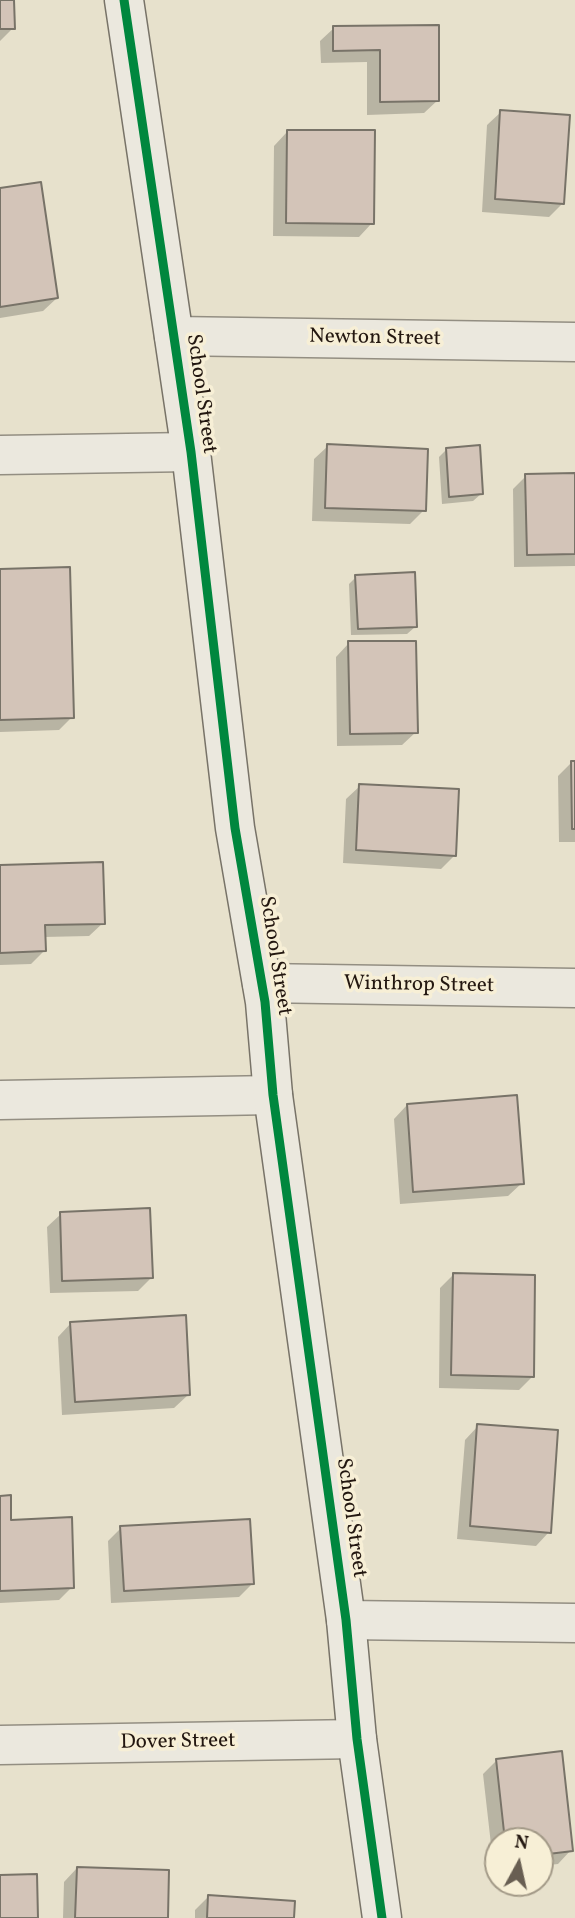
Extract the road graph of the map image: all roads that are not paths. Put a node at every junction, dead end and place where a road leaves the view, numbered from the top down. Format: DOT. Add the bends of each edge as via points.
graph roads {
  1 [pos="124,0"];
  2 [pos="174,336"];
  3 [pos="575,342"];
  4 [pos="191,452"];
  5 [pos="0,455"];
  6 [pos="262,983"];
  7 [pos="575,988"];
  8 [pos="273,1095"];
  9 [pos="0,1100"];
  10 [pos="346,1620"];
  11 [pos="575,1623"];
  12 [pos="357,1739"];
  13 [pos="0,1745"];
  14 [pos="382,1918"];
  1 -- 2 [label="street, School Street"];
  2 -- 3 [label="street, Newton Street"];
  2 -- 4 [label="street, School Street"];
  4 -- 5 [label="street"];
  4 -- 6 [label="street, School Street" via="235,828"];
  6 -- 7 [label="street, Winthrop Street"];
  6 -- 8 [label="street, School Street"];
  8 -- 9 [label="street"];
  8 -- 10 [label="street, School Street"];
  10 -- 11 [label="street"];
  10 -- 12 [label="street, School Street"];
  12 -- 13 [label="street, Dover Street"];
  12 -- 14 [label="street, School Street"];
}
